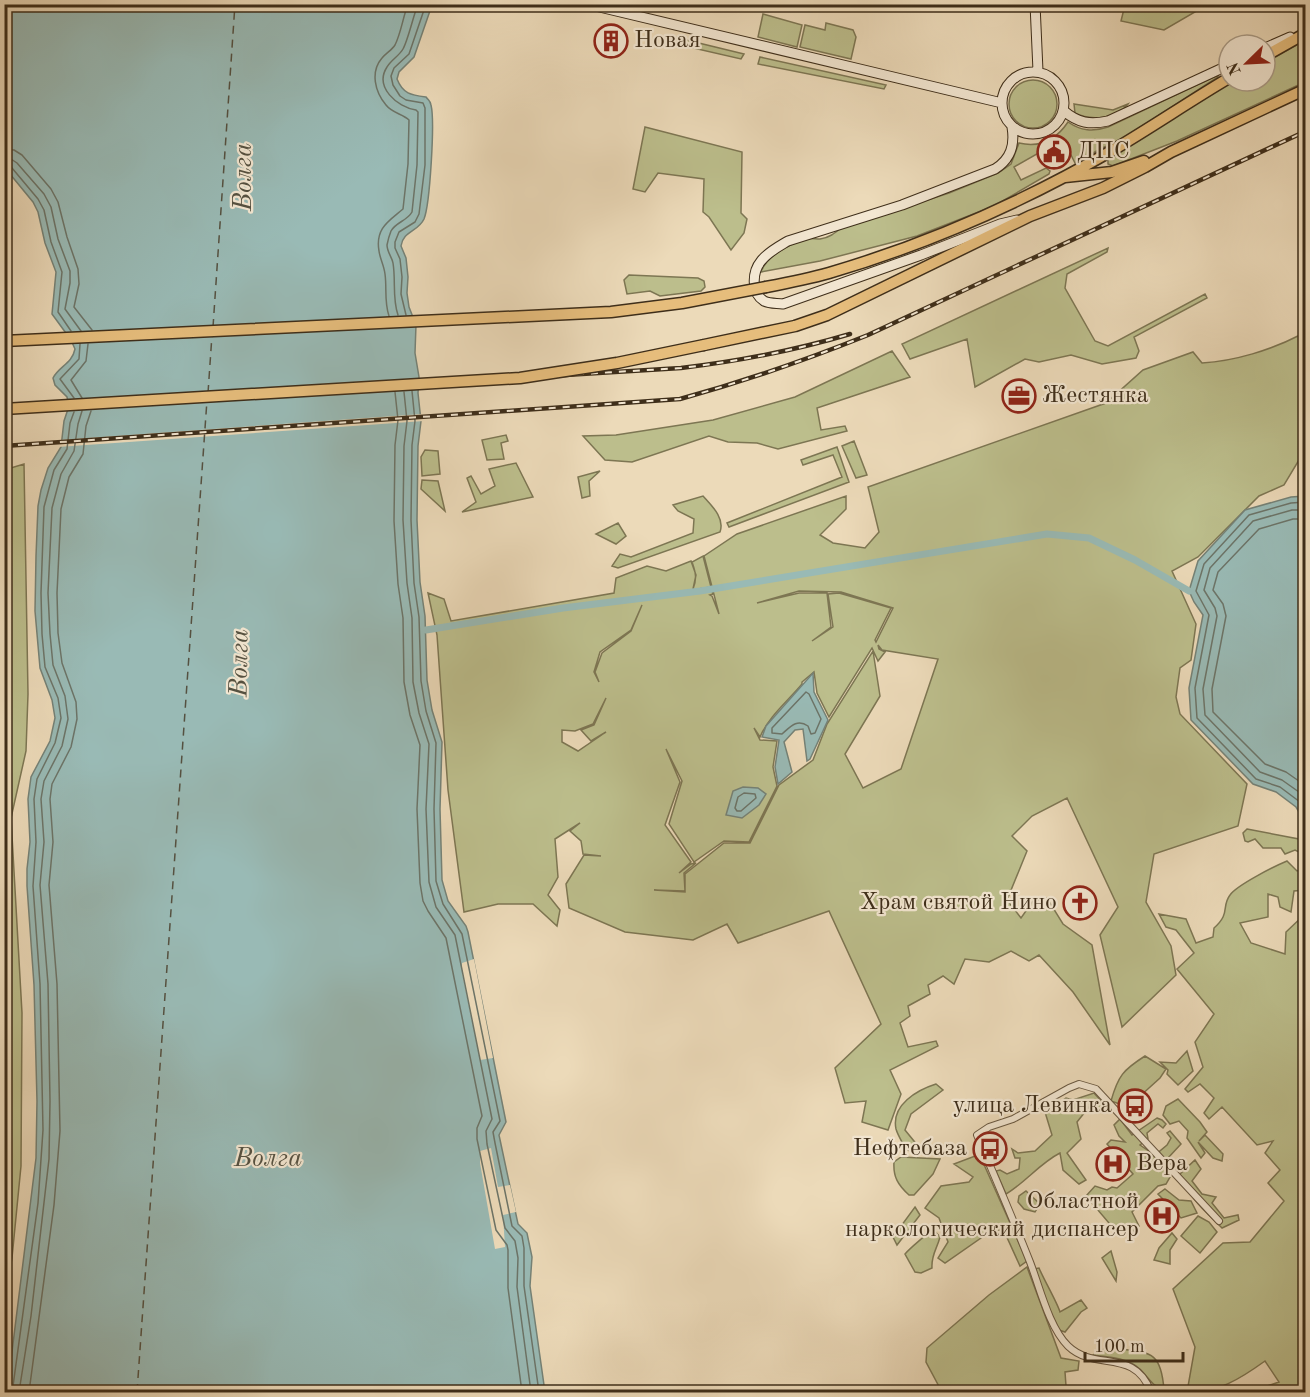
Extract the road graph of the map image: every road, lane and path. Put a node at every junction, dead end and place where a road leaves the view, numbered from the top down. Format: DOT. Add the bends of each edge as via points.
graph roads {
  1 [pos="587,4"];
  2 [pos="1035,4"];
  3 [pos="1305,32"];
  4 [pos="1277,43"];
  5 [pos="1277,50"];
  6 [pos="1038,71"];
  7 [pos="1217,71"];
  8 [pos="1217,85"];
  9 [pos="1305,89"];
  10 [pos="1002,103"];
  11 [pos="1064,111"];
  12 [pos="1012,127"];
  13 [pos="1171,152"];
  14 [pos="1062,177"];
  15 [pos="1030,216"];
  16 [pos="4,341"];
  17 [pos="4,409"];
  18 [pos="1219,1221"];
  19 [pos="1151,1392"];
  1 -- 10 [label="street"];
  2 -- 6 [label="street"];
  3 -- 4 [label="street"];
  3 -- 5 [label="main road"];
  6 -- 10 [label="street" via="1017,76 1009,83"];
  6 -- 11 [label="street" via="1061,89"];
  7 -- 11 [label="street" via="1108,121 1082,122"];
  8 -- 14 [label="main road"];
  9 -- 13 [label="main road"];
  10 -- 12 [label="street"];
  11 -- 12 [label="street" via="1054,127 1045,132 1025,133"];
  12 -- 15 [label="street" via="1010,155 995,170 788,241 761,261 754,272 754,283 762,300 783,304"];
  13 -- 14 [label="main road" via="1112,172"];
  13 -- 15 [label="main road" via="1103,188"];
  14 -- 16 [label="main road, bridge" via="929,240 826,274 682,303 611,312"];
  15 -- 17 [label="main road, bridge" via="826,315 795,326 606,365 520,378"];
  18 -- 19 [label="street" via="1089,1086 1069,1088 977,1135 1057,1332 1082,1356 1133,1367"];
}
